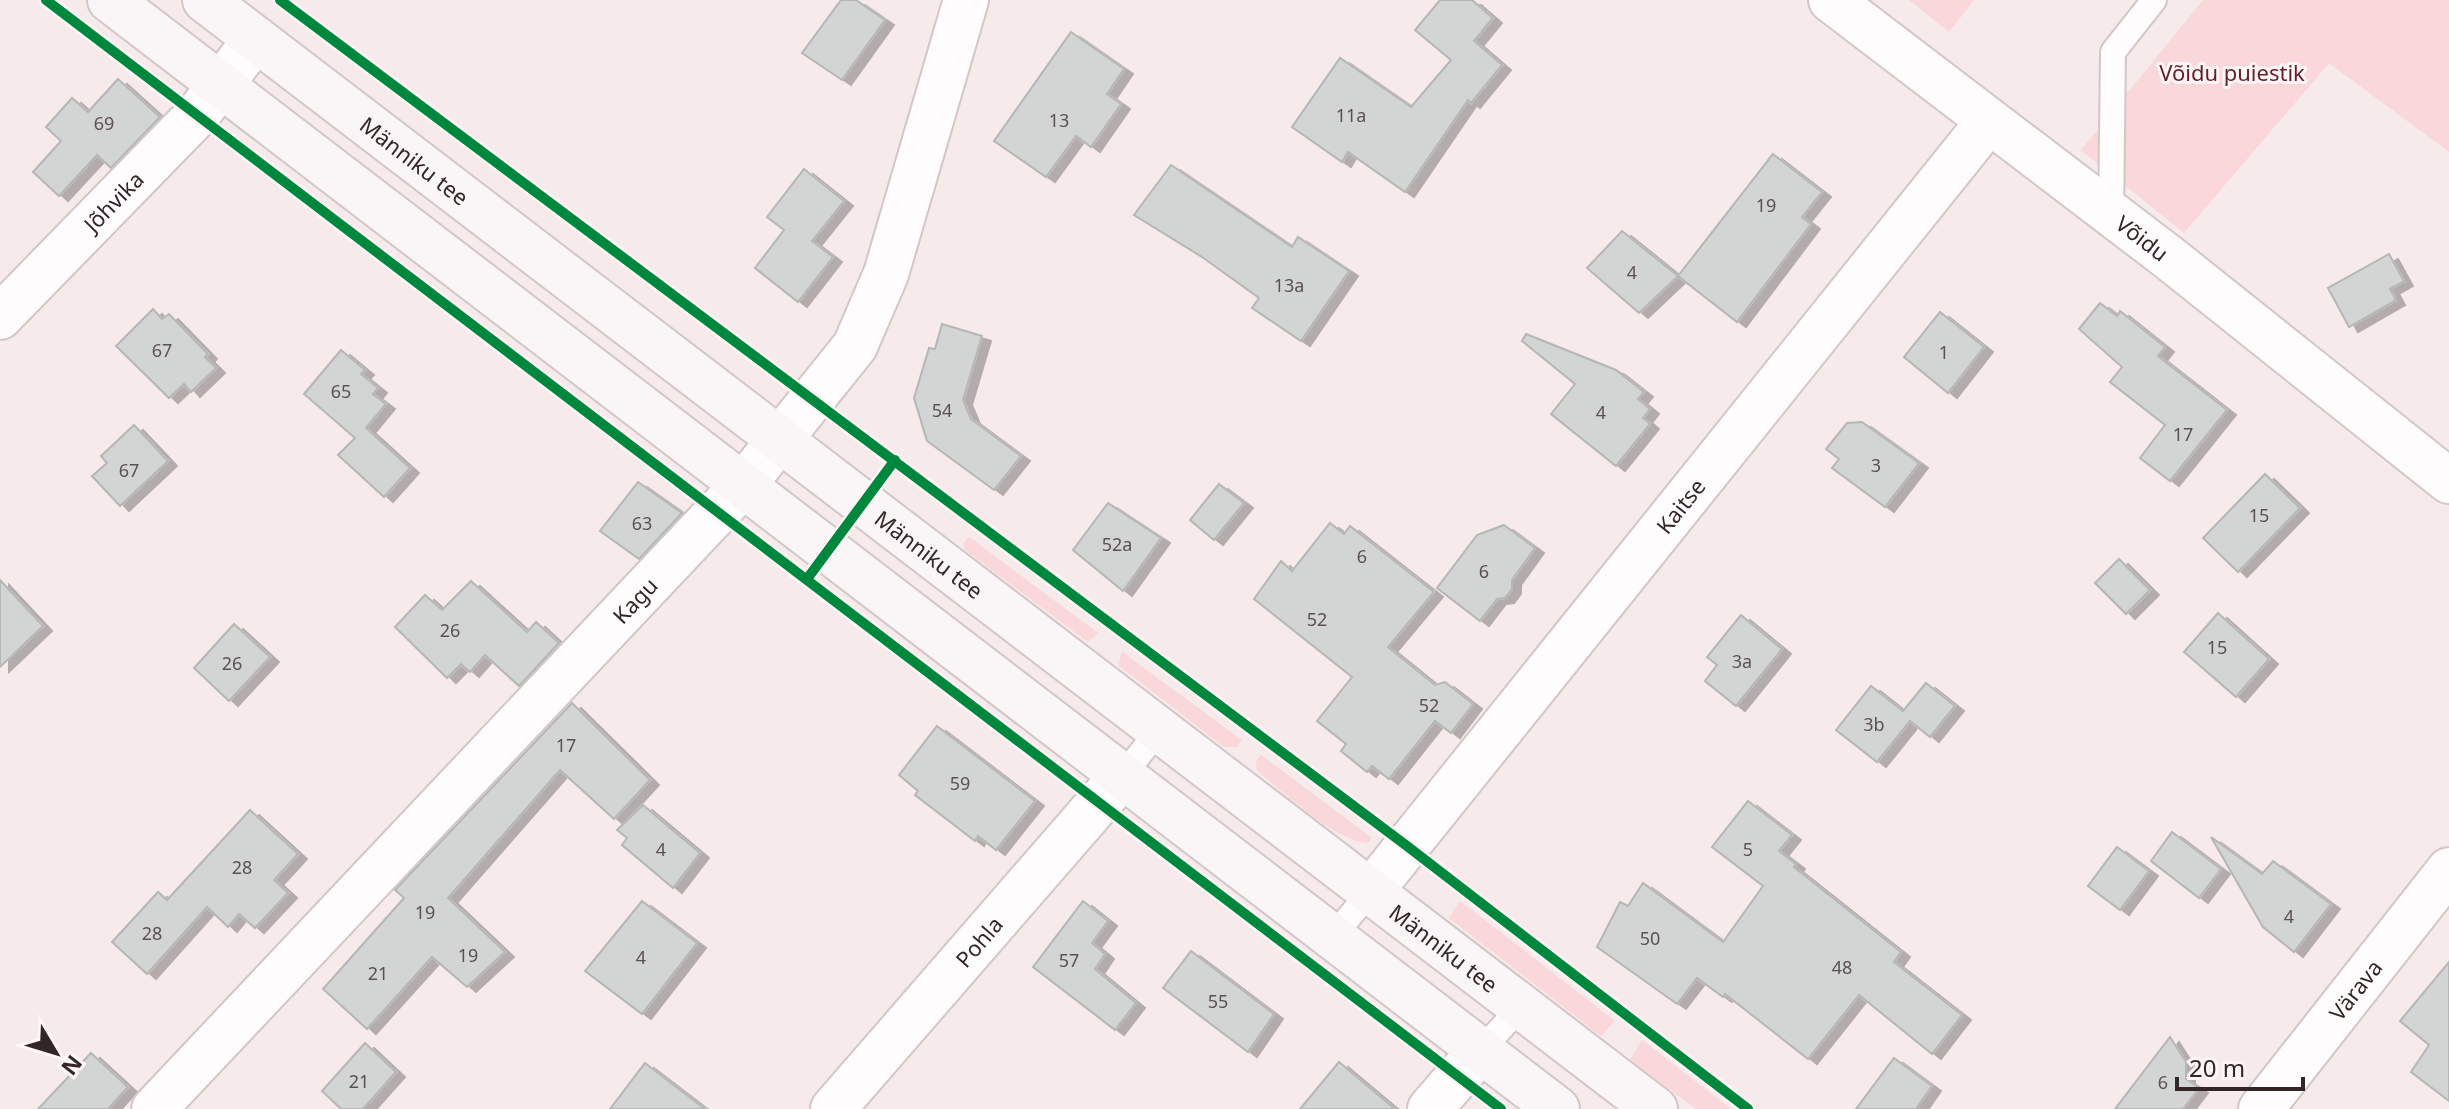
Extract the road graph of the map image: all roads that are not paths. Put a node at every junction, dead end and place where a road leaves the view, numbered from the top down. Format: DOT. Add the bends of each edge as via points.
graph roads {
  1 [pos="110,0"];
  2 [pos="205,0"];
  3 [pos="966,0"];
  4 [pos="1831,0"];
  5 [pos="2154,0"];
  6 [pos="256,39"];
  7 [pos="222,83"];
  8 [pos="1988,122"];
  9 [pos="2111,216"];
  10 [pos="0,317"];
  11 [pos="782,440"];
  12 [pos="2449,481"];
  13 [pos="744,484"];
  14 [pos="1160,729"];
  15 [pos="1123,775"];
  16 [pos="2449,870"];
  17 [pos="1371,891"];
  18 [pos="1334,935"];
  19 [pos="1522,1006"];
  20 [pos="1481,1050"];
  21 [pos="154,1109"];
  22 [pos="833,1109"];
  23 [pos="1430,1109"];
  24 [pos="1557,1109"];
  25 [pos="1655,1109"];
  26 [pos="2261,1109"];
  1 -- 7 [label="street"];
  2 -- 6 [label="street, Männiku tee"];
  3 -- 11 [label="street, Kagu" via="886,274 855,346"];
  4 -- 8 [label="street, Võidu"];
  5 -- 9 [label="lane" via="2113,52"];
  6 -- 7 [label="street, Jõhvika"];
  6 -- 11 [label="street, Männiku tee"];
  7 -- 10 [label="street, Jõhvika"];
  7 -- 13 [label="street"];
  8 -- 9 [label="street, Võidu"];
  8 -- 17 [label="street, Kaitse"];
  9 -- 12 [label="street, Võidu"];
  11 -- 13 [label="street, Kagu"];
  11 -- 14 [label="street, Männiku tee"];
  13 -- 15 [label="street"];
  13 -- 21 [label="street, Kagu"];
  14 -- 15 [label="lane"];
  14 -- 17 [label="street, Männiku tee"];
  15 -- 18 [label="street"];
  15 -- 22 [label="street, Pohla"];
  16 -- 26 [label="street, Värava"];
  17 -- 18 [label="lane"];
  17 -- 19 [label="street, Männiku tee"];
  18 -- 20 [label="street"];
  19 -- 20 [label="lane"];
  19 -- 25 [label="street, Männiku tee"];
  20 -- 23 [label="street"];
  20 -- 24 [label="street"];
}
